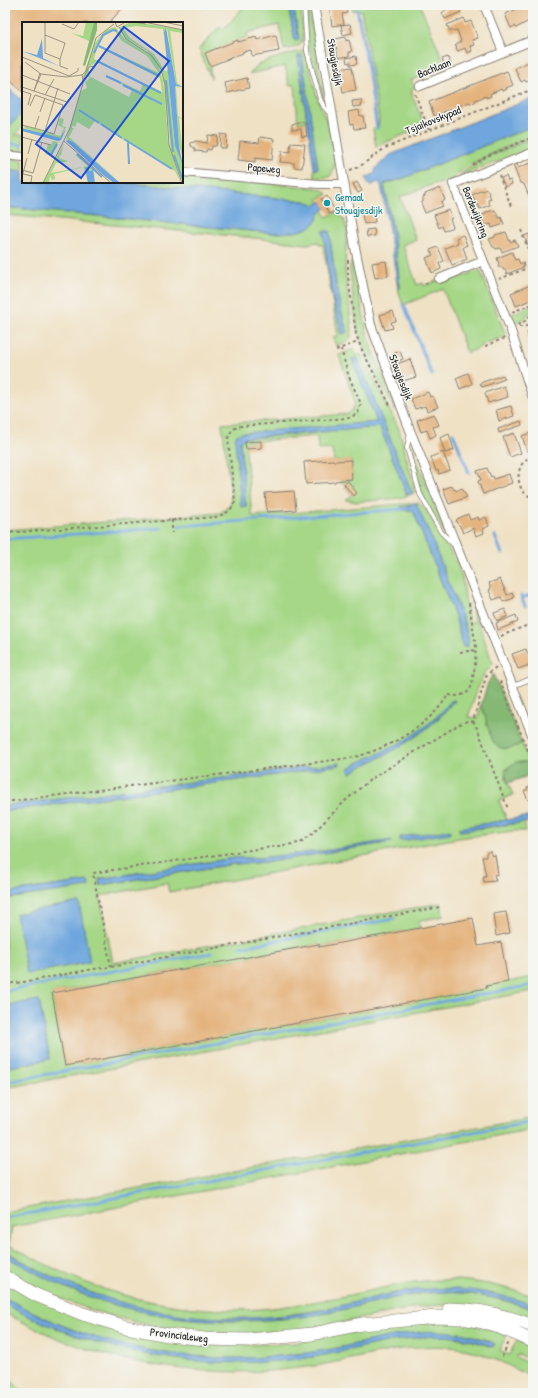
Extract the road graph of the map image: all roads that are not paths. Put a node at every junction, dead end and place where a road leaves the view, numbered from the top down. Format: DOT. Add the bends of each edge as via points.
graph roads {
  1 [pos="304,5"];
  2 [pos="314,5"];
  3 [pos="484,5"];
  4 [pos="533,40"];
  5 [pos="503,52"];
  6 [pos="420,86"];
  7 [pos="333,117"];
  8 [pos="533,153"];
  9 [pos="5,155"];
  10 [pos="22,156"];
  11 [pos="183,172"];
  12 [pos="344,184"];
  13 [pos="483,261"];
  14 [pos="439,279"];
  15 [pos="533,398"];
  16 [pos="410,431"];
  17 [pos="456,546"];
  18 [pos="533,678"];
  19 [pos="512,686"];
  20 [pos="533,737"];
  21 [pos="5,1277"];
  22 [pos="362,1324"];
  23 [pos="533,1326"];
  24 [pos="533,1341"];
  1 -- 7 [label="lane" via="307,51 320,99"];
  2 -- 7 [label="street, Stougjesdijk"];
  3 -- 5 [label="street"];
  4 -- 5 [label="street, Bachlaan"];
  5 -- 6 [label="street, Bachlaan"];
  7 -- 12 [label="street, Stougjesdijk"];
  8 -- 13 [label="street, Bordewijkring" via="453,184"];
  9 -- 10 [label="street"];
  11 -- 12 [label="street, Papeweg"];
  12 -- 16 [label="street, Stougjesdijk" via="371,325"];
  13 -- 14 [label="street"];
  13 -- 15 [label="street, Bordewijkring" via="511,331"];
  16 -- 17 [label="street, Stougjesdijk"];
  16 -- 17 [label="lane" via="407,448 420,494 441,532"];
  17 -- 19 [label="street, Stougjesdijk"];
  18 -- 19 [label="lane"];
  19 -- 20 [label="street, Stougjesdijk"];
  21 -- 22 [label="main road, Provincialeweg" via="36,1295 83,1314 126,1327 168,1335 249,1340 312,1334"];
  22 -- 23 [label="main road, Provincialeweg" via="397,1313 453,1309 494,1314"];
  22 -- 24 [label="main road, Provincialeweg" via="424,1317 456,1318 492,1324"];
}
